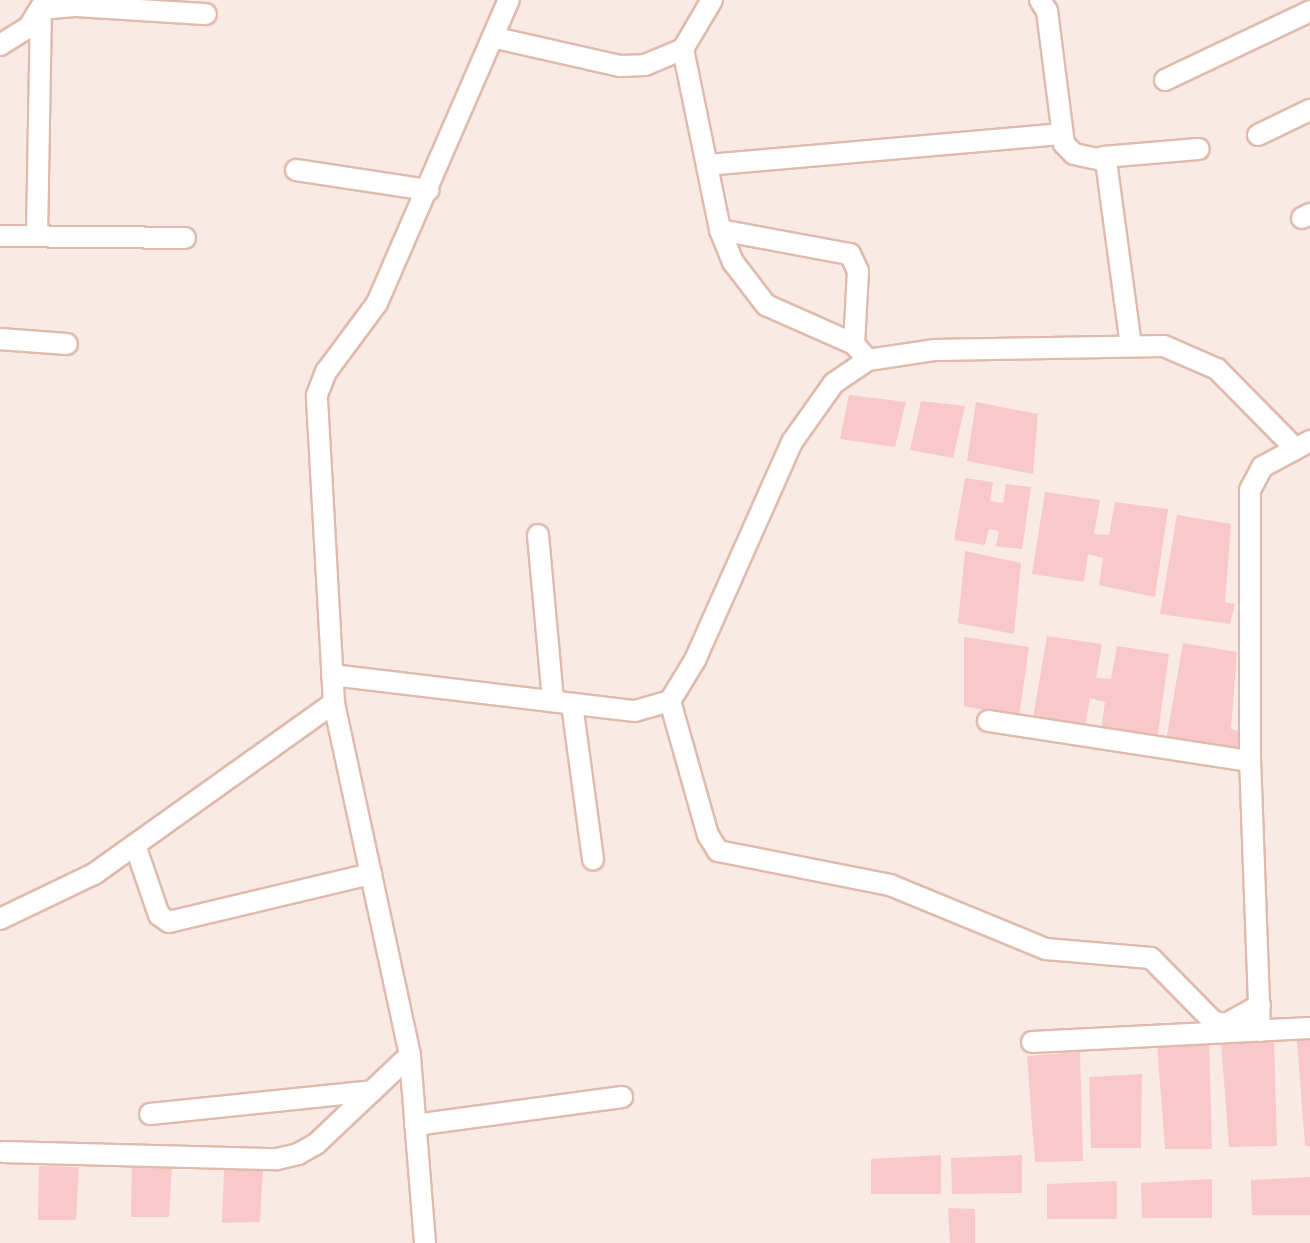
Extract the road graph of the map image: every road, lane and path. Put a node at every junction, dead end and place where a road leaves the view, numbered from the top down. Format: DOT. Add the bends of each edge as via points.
graph roads {
  1 [pos="509,0"];
  2 [pos="712,0"];
  3 [pos="1040,0"];
  4 [pos="102,4"];
  5 [pos="41,5"];
  6 [pos="1310,11"];
  7 [pos="206,14"];
  8 [pos="496,38"];
  9 [pos="0,45"];
  10 [pos="683,49"];
  11 [pos="1165,80"];
  12 [pos="1310,110"];
  13 [pos="1062,135"];
  14 [pos="1258,135"];
  15 [pos="1199,148"];
  16 [pos="1103,157"];
  17 [pos="706,165"];
  18 [pos="296,170"];
  19 [pos="428,190"];
  20 [pos="720,230"];
  21 [pos="0,236"];
  22 [pos="37,236"];
  23 [pos="185,238"];
  24 [pos="0,339"];
  25 [pos="67,344"];
  26 [pos="854,344"];
  27 [pos="1131,345"];
  28 [pos="868,360"];
  29 [pos="1303,445"];
  30 [pos="538,535"];
  31 [pos="332,675"];
  32 [pos="670,702"];
  33 [pos="334,703"];
  34 [pos="563,703"];
  35 [pos="988,721"];
  36 [pos="1250,760"];
  37 [pos="135,845"];
  38 [pos="593,860"];
  39 [pos="371,874"];
  40 [pos="0,919"];
  41 [pos="1260,1005"];
  42 [pos="1310,1028"];
  43 [pos="1260,1031"];
  44 [pos="1032,1042"];
  45 [pos="410,1055"];
  46 [pos="372,1091"];
  47 [pos="622,1097"];
  48 [pos="150,1114"];
  49 [pos="415,1125"];
  50 [pos="3,1152"];
  51 [pos="425,1243"];
  1 -- 8 [label="street"];
  2 -- 10 [label="street"];
  3 -- 13 [label="street" via="1047,11"];
  4 -- 5 [label="street"];
  4 -- 7 [label="street"];
  5 -- 9 [label="street" via="29,27"];
  5 -- 22 [label="street"];
  6 -- 11 [label="street"];
  8 -- 10 [label="street" via="620,66 645,65"];
  8 -- 19 [label="street"];
  10 -- 17 [label="street"];
  12 -- 14 [label="street"];
  13 -- 16 [label="street" via="1068,151"];
  13 -- 17 [label="street"];
  15 -- 16 [label="street"];
  16 -- 27 [label="street"];
  17 -- 20 [label="street"];
  18 -- 19 [label="street"];
  19 -- 31 [label="street" via="377,303 326,372 317,395"];
  20 -- 26 [label="street" via="733,262 766,305"];
  20 -- 26 [label="street" via="850,254 858,271"];
  21 -- 22 [label="street"];
  22 -- 23 [label="street"];
  24 -- 25 [label="street"];
  26 -- 28 [label="street"];
  27 -- 28 [label="street" via="935,350"];
  27 -- 29 [label="street" via="1164,346 1217,369"];
  28 -- 32 [label="street" via="834,383 792,442 695,660"];
  29 -- 36 [label="street" via="1262,467 1250,490"];
  30 -- 34 [label="street"];
  31 -- 33 [label="street"];
  31 -- 34 [label="street"];
  32 -- 34 [label="street" via="635,711"];
  32 -- 41 [label="street" via="708,836 718,851 890,885 1046,949 1151,958 1214,1022 1226,1024"];
  33 -- 37 [label="street"];
  33 -- 39 [label="street"];
  34 -- 38 [label="street"];
  35 -- 36 [label="street"];
  36 -- 41 [label="street"];
  37 -- 39 [label="street" via="159,915 169,922"];
  37 -- 40 [label="street" via="94,874"];
  39 -- 45 [label="street"];
  41 -- 43 [label="street"];
  42 -- 43 [label="street"];
  43 -- 44 [label="street"];
  45 -- 46 [label="street"];
  45 -- 49 [label="street"];
  46 -- 48 [label="street"];
  46 -- 50 [label="street" via="316,1144 277,1159"];
  47 -- 49 [label="street"];
  49 -- 51 [label="street"];
}
